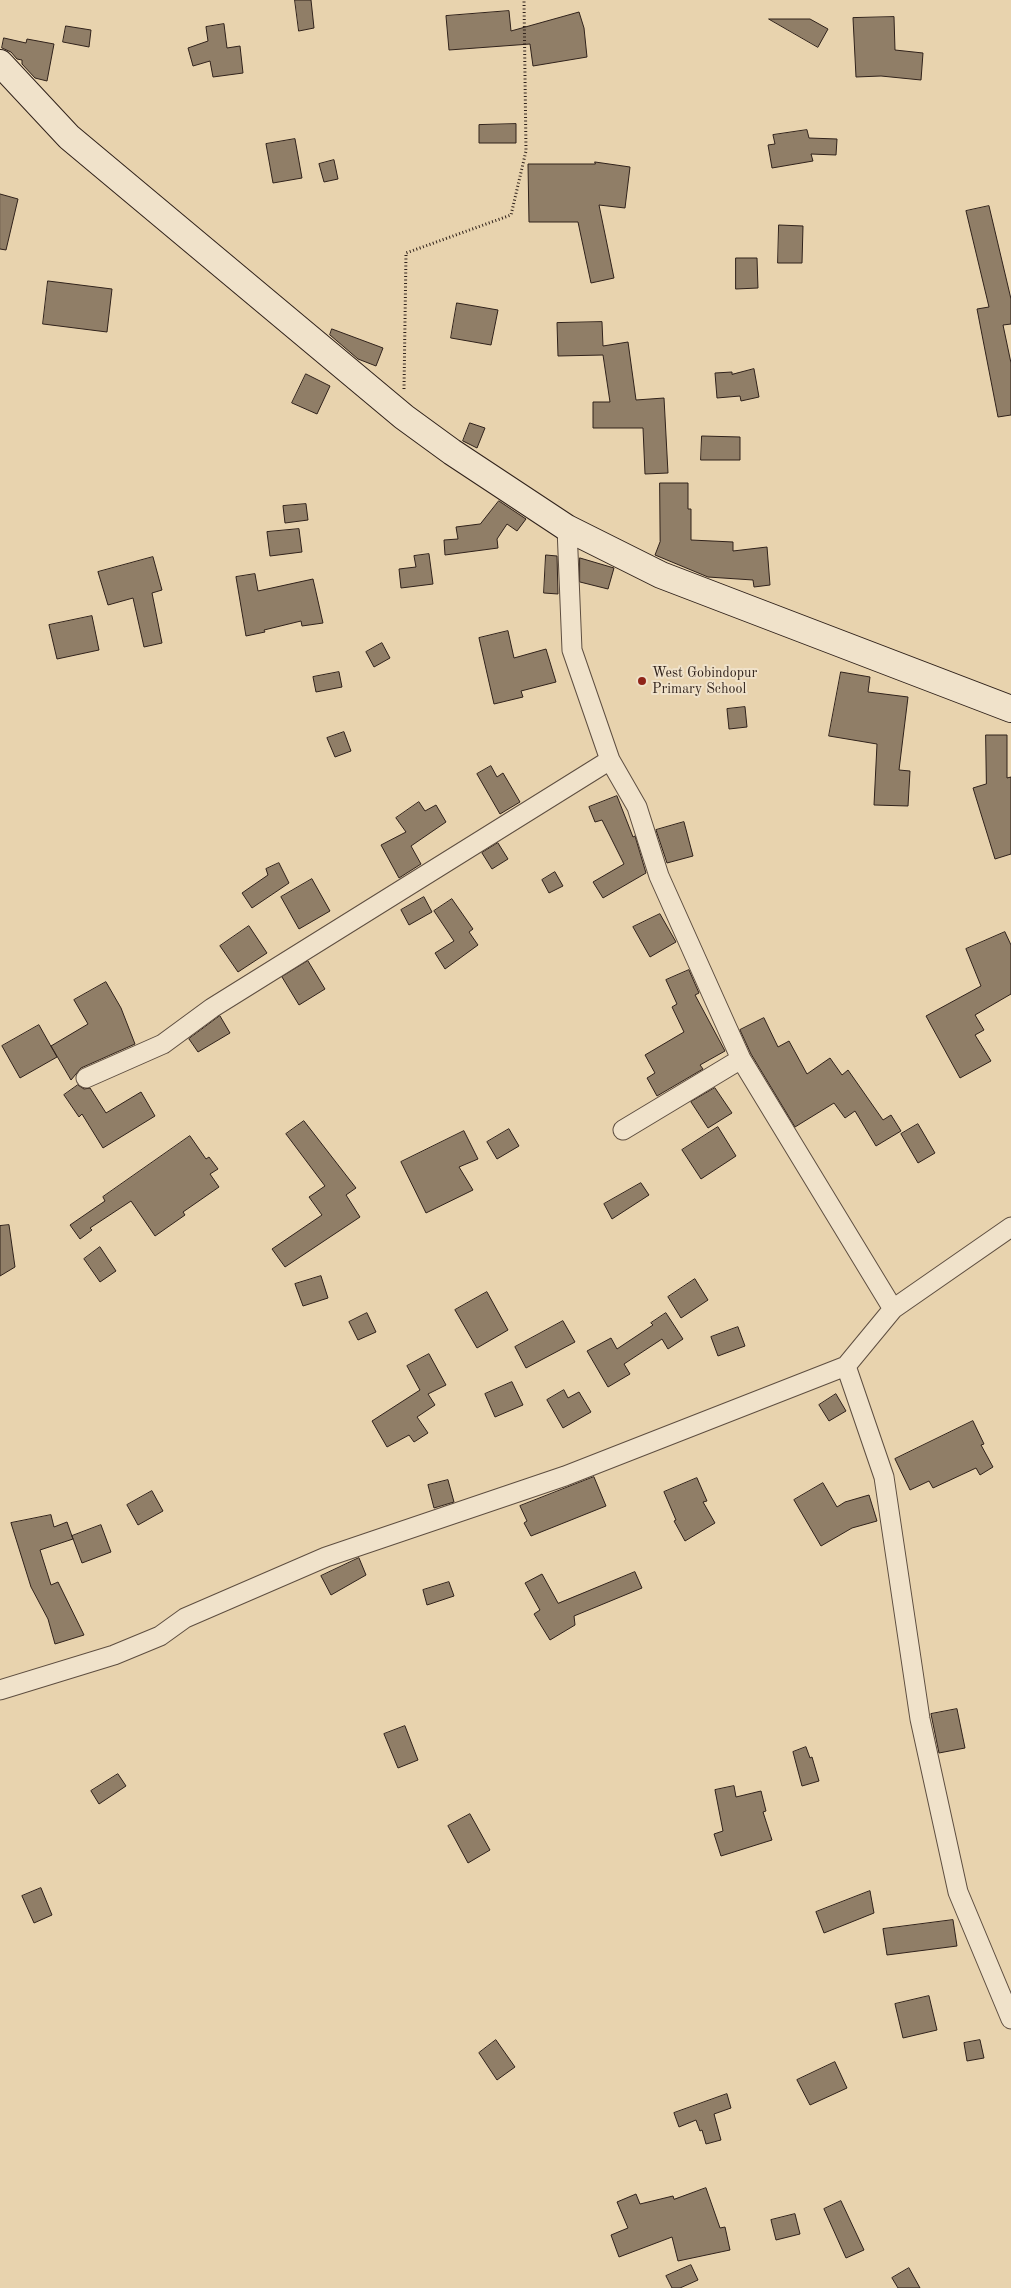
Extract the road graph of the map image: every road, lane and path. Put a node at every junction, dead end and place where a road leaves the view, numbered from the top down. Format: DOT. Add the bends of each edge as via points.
graph roads {
  1 [pos="524,0"];
  2 [pos="0,64"];
  3 [pos="404,417"];
  4 [pos="567,528"];
  5 [pos="1011,709"];
  6 [pos="610,760"];
  7 [pos="741,1059"];
  8 [pos="86,1078"];
  9 [pos="622,1130"];
  10 [pos="1011,1227"];
  11 [pos="893,1309"];
  12 [pos="846,1366"];
  13 [pos="0,1690"];
  14 [pos="1011,2019"];
  1 -- 3 [label="path" via="526,151 510,215 406,253"];
  2 -- 3 [label="main road" via="69,137"];
  3 -- 4 [label="main road"];
  4 -- 5 [label="main road" via="661,575"];
  4 -- 6 [label="street" via="572,650"];
  6 -- 7 [label="street" via="637,807 659,876"];
  6 -- 8 [label="street" via="212,1008 163,1044"];
  7 -- 9 [label="street"];
  7 -- 11 [label="street"];
  10 -- 11 [label="street"];
  11 -- 12 [label="street"];
  12 -- 13 [label="street" via="565,1476 326,1557 184,1618 160,1636 114,1655"];
  12 -- 14 [label="street" via="884,1477 920,1719 958,1892"];
}
